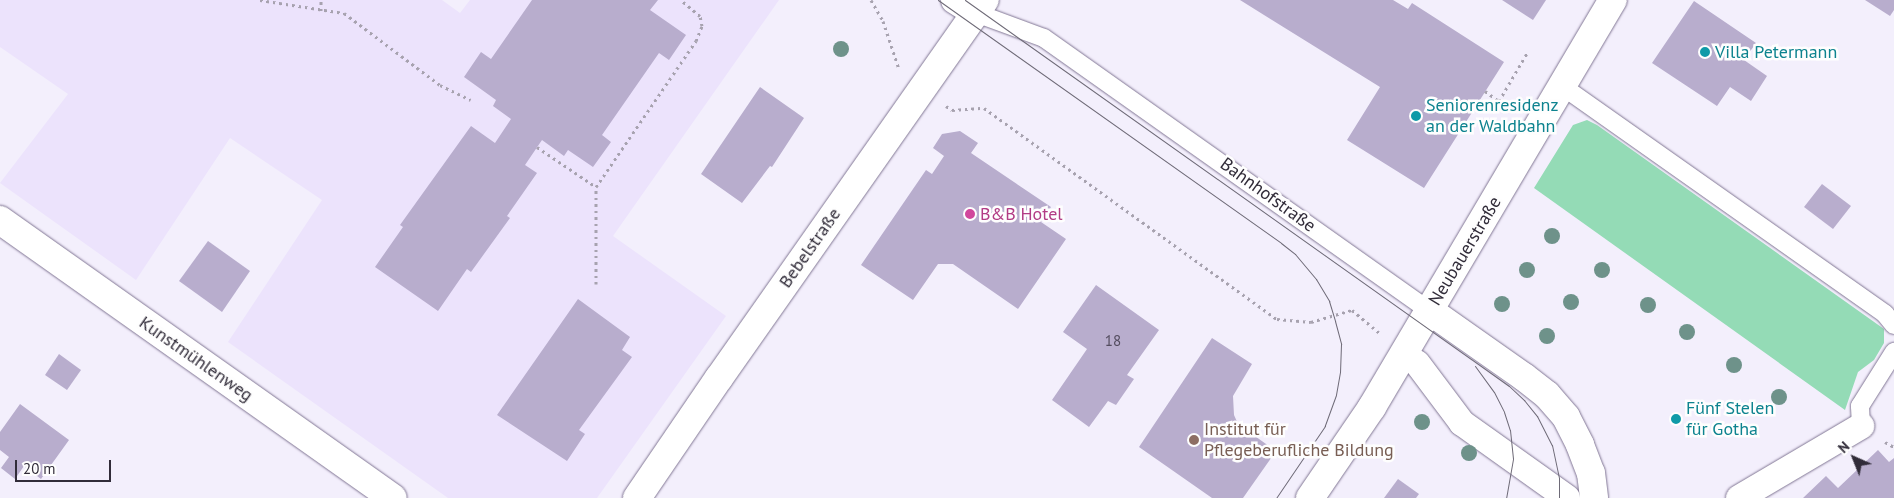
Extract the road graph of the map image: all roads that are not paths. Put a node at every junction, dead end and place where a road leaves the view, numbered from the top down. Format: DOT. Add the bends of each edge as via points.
graph roads {
  1 [pos="1613,0"];
  2 [pos="972,4"];
  3 [pos="1562,86"];
  4 [pos="0,220"];
  5 [pos="1430,311"];
  6 [pos="1894,325"];
  7 [pos="1894,352"];
  8 [pos="1411,358"];
  9 [pos="1861,426"];
  10 [pos="393,498"];
  11 [pos="637,498"];
  12 [pos="1310,498"];
  13 [pos="1567,498"];
  14 [pos="1594,498"];
  15 [pos="1739,498"];
  1 -- 3 [label="street, Neubauerstraße"];
  2 -- 5 [label="lane, Bahnhofstraße" via="1044,38"];
  2 -- 11 [label="street, Bebelstraße" via="923,90"];
  3 -- 5 [label="street, Neubauerstraße"];
  3 -- 6 [label="lane" via="1885,314"];
  4 -- 10 [label="street, Kunstmühlenweg"];
  5 -- 8 [label="street, Neubauerstraße"];
  5 -- 14 [label="street, Bahnhofstraße" via="1547,395 1566,417 1580,445 1591,474"];
  7 -- 9 [label="lane" via="1860,406"];
  8 -- 12 [label="street, Neubauerstraße" via="1372,407"];
  8 -- 13 [label="street" via="1462,423"];
  9 -- 15 [label="street"];
}
